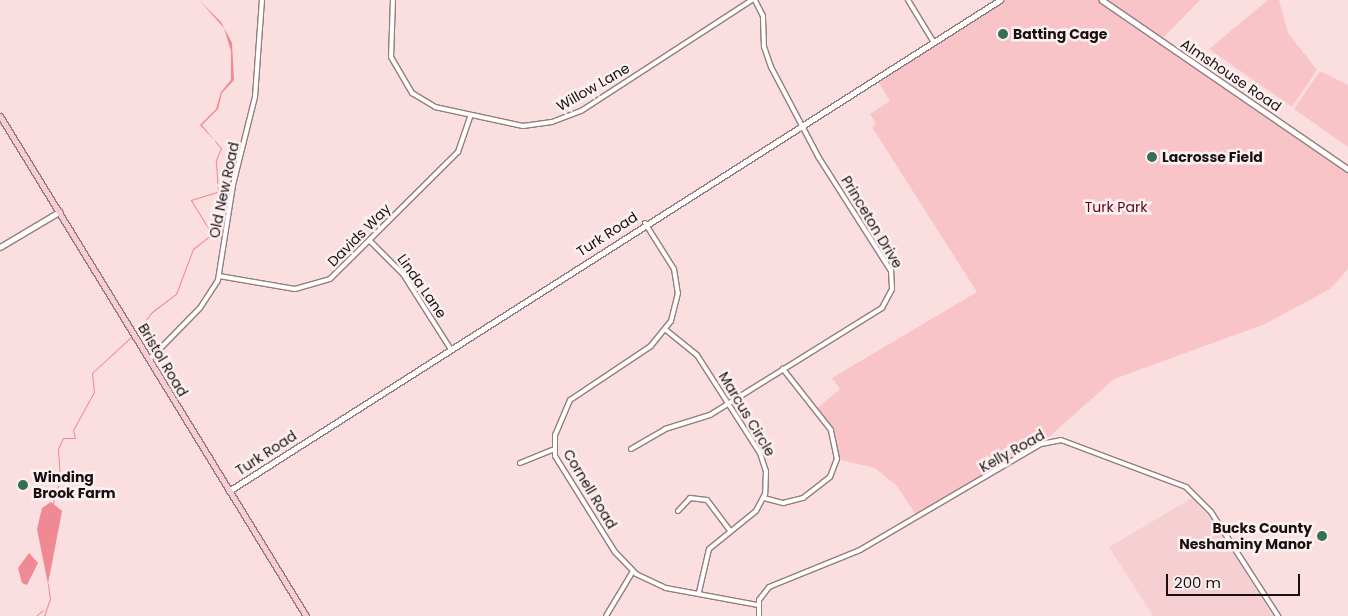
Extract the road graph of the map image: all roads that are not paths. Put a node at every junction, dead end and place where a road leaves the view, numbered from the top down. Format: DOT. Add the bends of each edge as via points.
graph roads {
  1 [pos="262,0"];
  2 [pos="393,0"];
  3 [pos="753,0"];
  4 [pos="908,0"];
  5 [pos="1000,0"];
  6 [pos="1102,0"];
  7 [pos="933,41"];
  8 [pos="0,116"];
  9 [pos="470,117"];
  10 [pos="802,123"];
  11 [pos="1348,169"];
  12 [pos="59,212"];
  13 [pos="645,223"];
  14 [pos="370,241"];
  15 [pos="0,247"];
  16 [pos="219,276"];
  17 [pos="666,330"];
  18 [pos="450,348"];
  19 [pos="150,359"];
  20 [pos="783,369"];
  21 [pos="728,403"];
  22 [pos="631,449"];
  23 [pos="553,450"];
  24 [pos="520,463"];
  25 [pos="229,491"];
  26 [pos="764,498"];
  27 [pos="678,511"];
  28 [pos="730,530"];
  29 [pos="633,571"];
  30 [pos="699,592"];
  31 [pos="758,604"];
  32 [pos="306,616"];
  33 [pos="606,616"];
  34 [pos="759,616"];
  35 [pos="1278,616"];
  1 -- 16 [label="street, Old New Road" via="255,97 233,185"];
  2 -- 9 [label="street, Willow Lane" via="390,48 399,78 428,104"];
  3 -- 9 [label="street, Willow Lane" via="572,115 523,126"];
  3 -- 10 [label="street" via="765,22 766,57"];
  4 -- 7 [label="street"];
  5 -- 7 [label="street, Turk Road"];
  6 -- 11 [label="street, Almshouse Road"];
  7 -- 10 [label="street, Turk Road"];
  8 -- 12 [label="main road, Bristol Road"];
  9 -- 14 [label="street, Davids Way" via="458,152"];
  10 -- 13 [label="street, Turk Road"];
  10 -- 20 [label="street, Princeton Drive" via="893,280 882,308"];
  12 -- 15 [label="street"];
  12 -- 19 [label="main road, Bristol Road"];
  13 -- 17 [label="street, Cornell Road" via="672,263 677,285 676,308"];
  13 -- 18 [label="street, Turk Road"];
  14 -- 16 [label="street, Davids Way" via="341,271 314,287 286,289"];
  14 -- 18 [label="street, Linda Lane" via="403,274"];
  16 -- 19 [label="street, Old New Road" via="208,299"];
  17 -- 21 [label="street, Marcus Circle" via="697,355"];
  17 -- 23 [label="street, Cornell Road" via="643,352 570,400 555,435"];
  18 -- 25 [label="street, Turk Road"];
  19 -- 25 [label="main road, Bristol Road"];
  20 -- 21 [label="street, Princeton Drive"];
  20 -- 26 [label="street" via="831,430 837,459 830,477 803,498 783,503"];
  21 -- 22 [label="street, Princeton Drive" via="703,418 665,429"];
  21 -- 26 [label="street, Marcus Circle" via="764,461"];
  23 -- 24 [label="street"];
  23 -- 29 [label="street, Cornell Road" via="615,552"];
  25 -- 32 [label="main road, Bristol Road"];
  26 -- 28 [label="street" via="756,511"];
  27 -- 28 [label="street" via="690,498 707,500"];
  28 -- 30 [label="street" via="709,549"];
  29 -- 30 [label="street, Cornell Road" via="658,585"];
  29 -- 33 [label="street"];
  30 -- 31 [label="street, Cornell Road"];
  31 -- 34 [label="street"];
  31 -- 35 [label="street, Kelly Road" via="774,584 860,550 1042,444 1061,440 1186,487 1211,512"];
}
